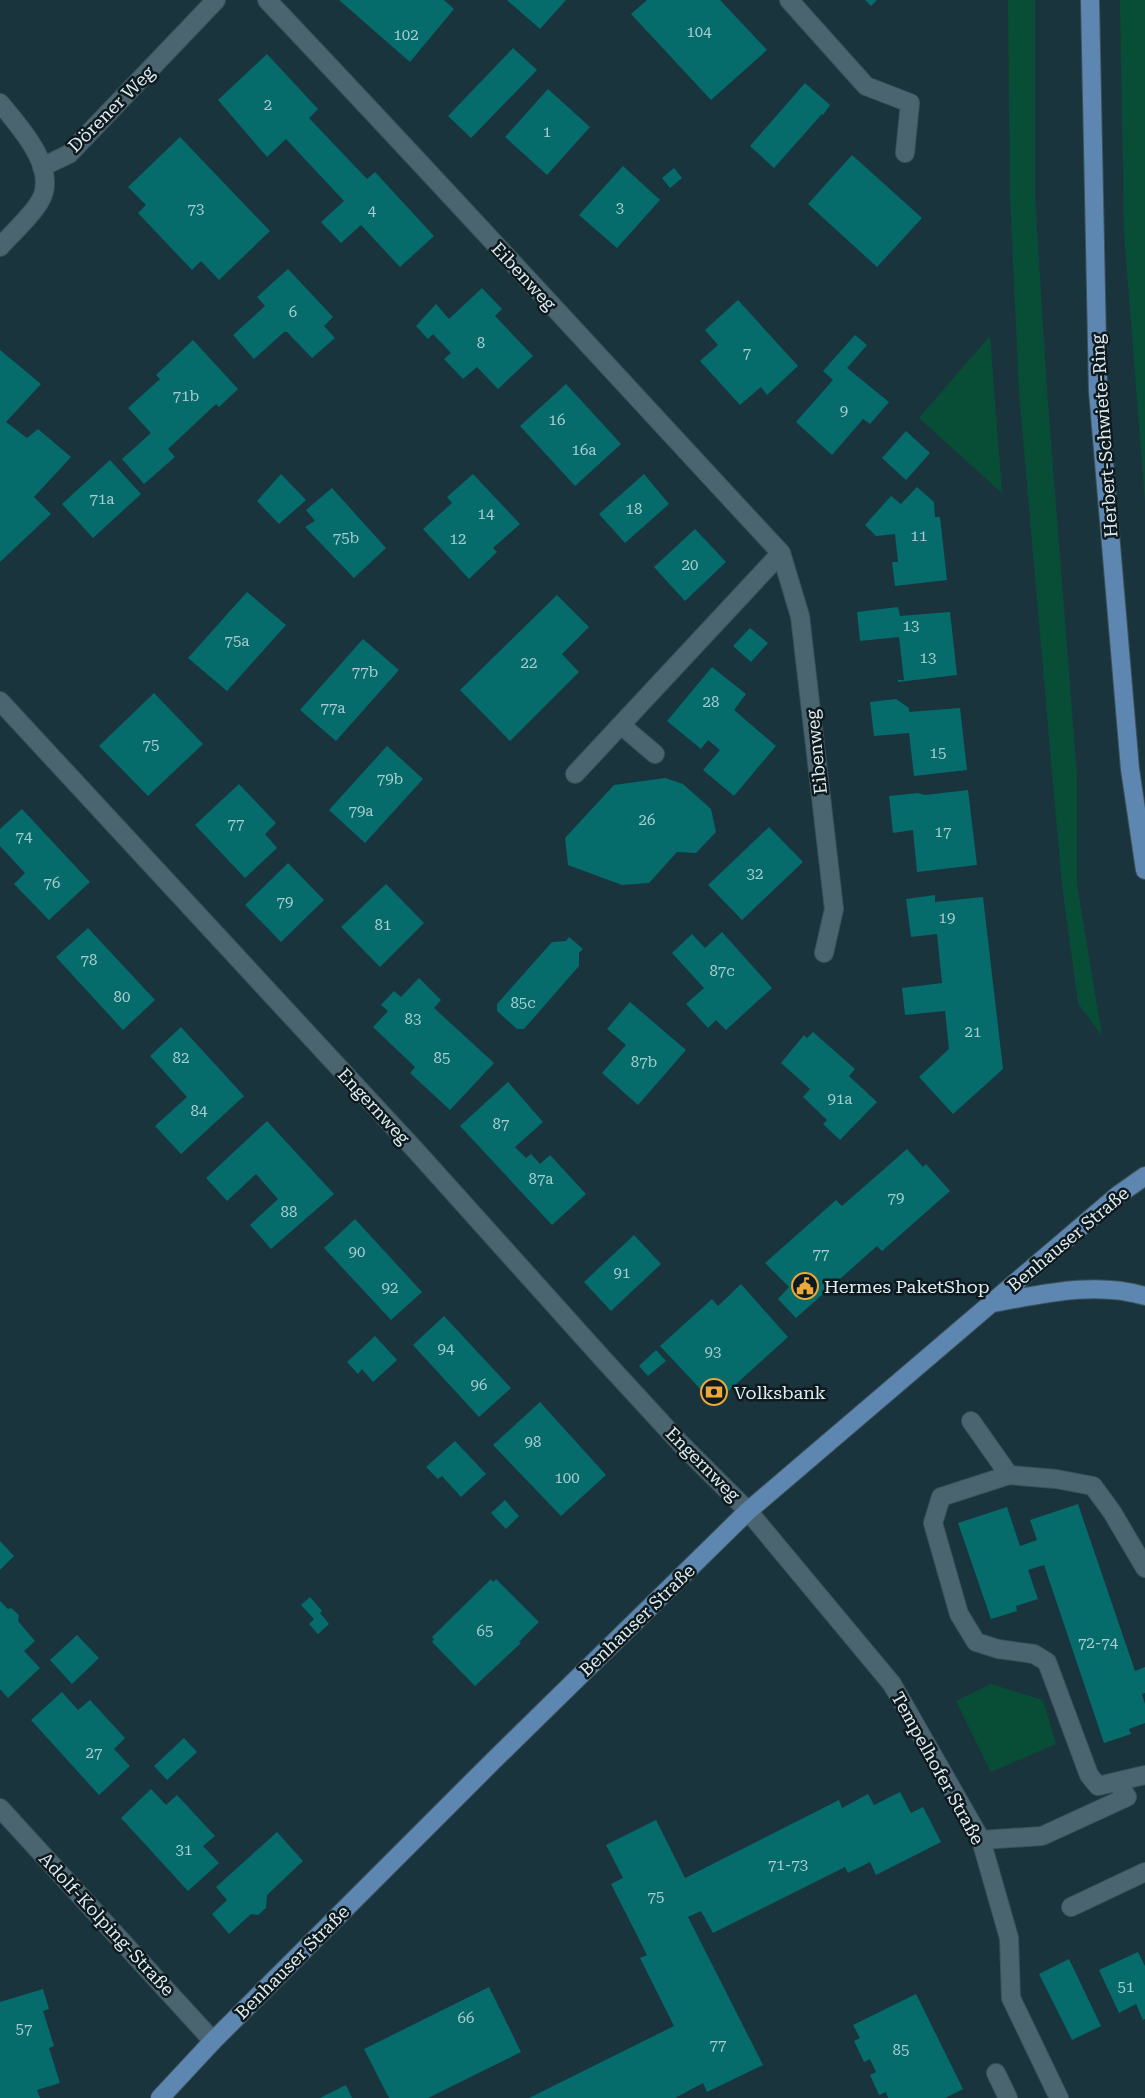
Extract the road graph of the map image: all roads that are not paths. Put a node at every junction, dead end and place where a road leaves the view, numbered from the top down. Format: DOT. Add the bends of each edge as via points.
graph roads {
  1 [pos="216,0"];
  2 [pos="267,0"];
  3 [pos="789,0"];
  4 [pos="1090,0"];
  5 [pos="0,103"];
  6 [pos="905,153"];
  7 [pos="42,167"];
  8 [pos="0,247"];
  9 [pos="781,553"];
  10 [pos="0,701"];
  11 [pos="621,725"];
  12 [pos="655,754"];
  13 [pos="575,774"];
  14 [pos="1145,870"];
  15 [pos="824,953"];
  16 [pos="1145,1176"];
  17 [pos="1145,1296"];
  18 [pos="992,1303"];
  19 [pos="971,1421"];
  20 [pos="1009,1475"];
  21 [pos="748,1511"];
  22 [pos="1145,1568"];
  23 [pos="1145,1775"];
  24 [pos="1117,1782"];
  25 [pos="0,1808"];
  26 [pos="981,1840"];
  27 [pos="1145,1872"];
  28 [pos="1071,1907"];
  29 [pos="213,2041"];
  30 [pos="996,2073"];
  31 [pos="160,2098"];
  32 [pos="1008,2098"];
  33 [pos="1059,2098"];
  1 -- 7 [label="street, Dörener Weg" via="69,154"];
  2 -- 9 [label="street, Eibenweg"];
  3 -- 6 [label="street" via="866,86 910,103"];
  4 -- 14 [label="main road, Herbert-Schwiete-Ring" via="1098,391 1130,769"];
  5 -- 7 [label="street" via="27,137"];
  7 -- 8 [label="street" via="45,184 41,201"];
  9 -- 11 [label="street"];
  9 -- 15 [label="street, Eibenweg" via="800,616 834,909"];
  10 -- 21 [label="street, Engernweg" via="681,1444"];
  11 -- 12 [label="street"];
  11 -- 13 [label="street"];
  16 -- 18 [label="main road, Benhauser Straße"];
  17 -- 18 [label="main road" via="1087,1289"];
  18 -- 21 [label="main road, Benhauser Straße"];
  19 -- 20 [label="street"];
  20 -- 22 [label="street" via="1092,1486"];
  20 -- 24 [label="street" via="941,1497 933,1523 959,1614 976,1642 1034,1654 1047,1662 1089,1775 1098,1786"];
  21 -- 26 [label="street, Tempelhofer Straße" via="892,1684"];
  21 -- 29 [label="main road, Benhauser Straße"];
  23 -- 24 [label="street"];
  24 -- 26 [label="street" via="1126,1797 1042,1836"];
  25 -- 29 [label="street, Adolf-Kolping-Straße"];
  26 -- 33 [label="street, Tempelhofer Straße" via="1009,1938 1011,1998"];
  27 -- 28 [label="street"];
  29 -- 31 [label="main road, Benhauser Straße"];
  30 -- 32 [label="street"];
}
